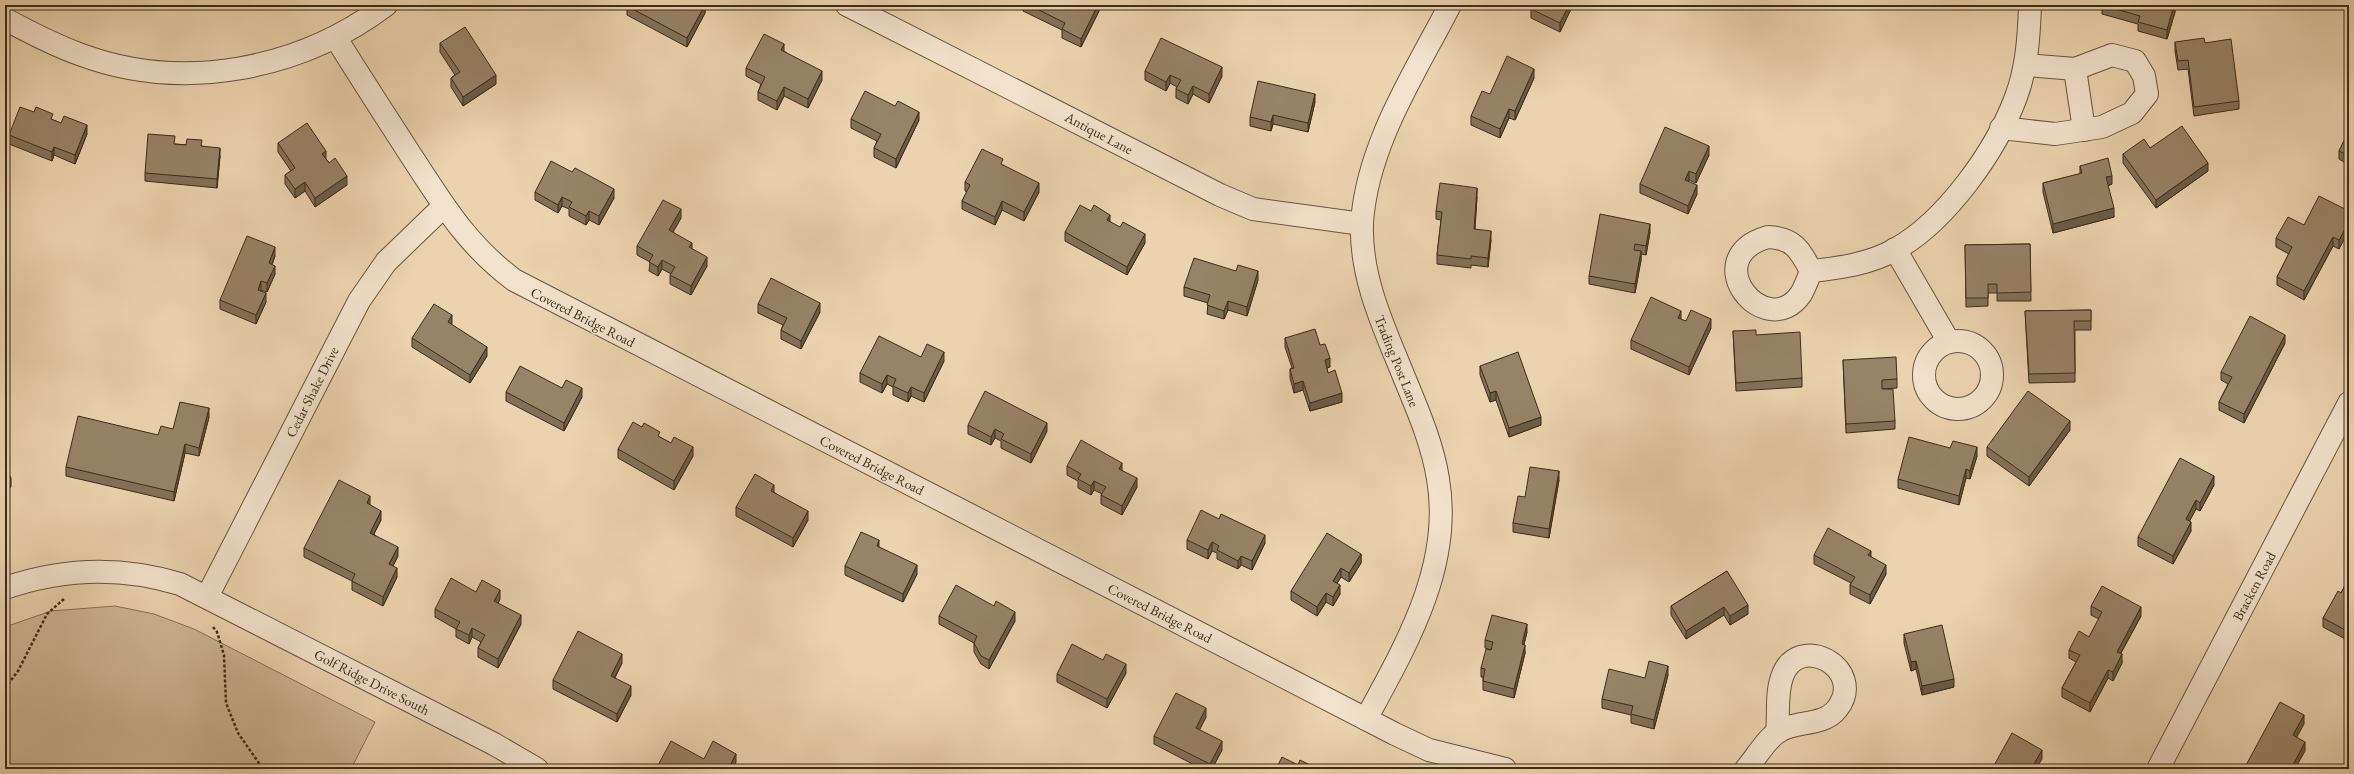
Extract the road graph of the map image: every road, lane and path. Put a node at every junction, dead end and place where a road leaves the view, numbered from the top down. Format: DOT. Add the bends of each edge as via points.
graph roads {
  1 [pos="386,5"];
  2 [pos="848,5"];
  3 [pos="1450,5"];
  4 [pos="2030,5"];
  5 [pos="5,19"];
  6 [pos="336,38"];
  7 [pos="2025,65"];
  8 [pos="2076,69"];
  9 [pos="2002,128"];
  10 [pos="2084,130"];
  11 [pos="443,207"];
  12 [pos="1362,224"];
  13 [pos="1895,250"];
  14 [pos="1812,271"];
  15 [pos="1949,342"];
  16 [pos="2349,403"];
  17 [pos="5,588"];
  18 [pos="70,595"];
  19 [pos="207,597"];
  20 [pos="209,624"];
  21 [pos="5,688"];
  22 [pos="1366,719"];
  23 [pos="1777,732"];
  24 [pos="263,769"];
  25 [pos="537,769"];
  26 [pos="1505,769"];
  27 [pos="1746,769"];
  28 [pos="2158,769"];
  1 -- 6 [label="street"];
  2 -- 12 [label="street, Antique Lane" via="1220,195 1253,209"];
  3 -- 12 [label="street, Trading Post Lane" via="1378,149"];
  4 -- 7 [label="street"];
  5 -- 6 [label="street" via="80,55 126,68 177,73 228,71 259,65 306,51"];
  6 -- 11 [label="street, Covered Bridge Road"];
  7 -- 8 [label="street"];
  7 -- 9 [label="street" via="2016,97"];
  8 -- 10 [label="street"];
  8 -- 10 [label="street" via="2112,56 2135,61 2144,76 2147,94 2132,113 2102,127"];
  9 -- 10 [label="street" via="2055,134"];
  9 -- 13 [label="street" via="1970,179 1950,204 1928,226"];
  11 -- 19 [label="street, Cedar Shake Drive" via="386,262 359,301"];
  11 -- 22 [label="street, Covered Bridge Road" via="493,264 535,292"];
  12 -- 22 [label="street, Trading Post Lane" via="1370,291 1428,442 1438,478 1440,513 1440,543 1426,596"];
  13 -- 14 [label="street" via="1861,264"];
  13 -- 15 [label="street"];
  16 -- 28 [label="street, Bracken Road"];
  17 -- 19 [label="street, Golf Ridge Drive South" via="69,572 113,571 164,579"];
  18 -- 21 [label="path" via="60,600 47,614 18,671"];
  19 -- 25 [label="street, Golf Ridge Drive South" via="494,744"];
  20 -- 24 [label="path" via="217,632 224,655 226,702 238,733"];
  22 -- 26 [label="street, Covered Bridge Road" via="1429,750"];
  23 -- 27 [label="street"];
}
